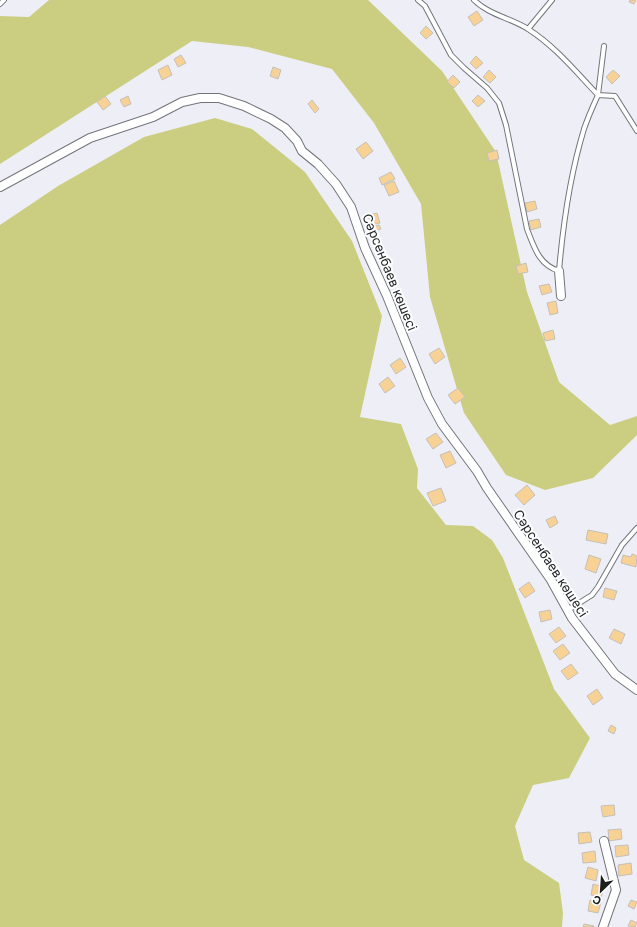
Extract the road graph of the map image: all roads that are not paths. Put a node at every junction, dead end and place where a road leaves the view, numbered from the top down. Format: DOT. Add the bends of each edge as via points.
graph roads {
  1 [pos="4,0"];
  2 [pos="418,0"];
  3 [pos="474,0"];
  4 [pos="552,0"];
  5 [pos="0,4"];
  6 [pos="528,28"];
  7 [pos="604,46"];
  8 [pos="598,94"];
  9 [pos="637,131"];
  10 [pos="0,188"];
  11 [pos="559,272"];
  12 [pos="561,296"];
  13 [pos="637,528"];
  14 [pos="568,610"];
  15 [pos="637,690"];
  16 [pos="604,841"];
  17 [pos="603,927"];
  1 -- 5 [label="lane"];
  2 -- 11 [label="lane" via="425,6 451,55 487,88 499,103 532,244 541,261"];
  3 -- 6 [label="lane" via="495,14"];
  4 -- 6 [label="lane"];
  6 -- 8 [label="lane" via="546,42"];
  7 -- 8 [label="lane"];
  8 -- 9 [label="lane" via="615,96"];
  8 -- 11 [label="lane" via="584,129 574,168 562,237"];
  10 -- 14 [label="street, Сәрсенбаев көшесі" via="90,138 153,117 182,102 200,98 219,98 244,106 285,128 302,151 336,184 351,207 365,248 428,398 446,430 551,580"];
  11 -- 12 [label="street"];
  13 -- 14 [label="lane" via="622,545 592,595"];
  14 -- 15 [label="street, Сәрсенбаев көшесі" via="614,674"];
  16 -- 17 [label="street" via="616,890"];
}
